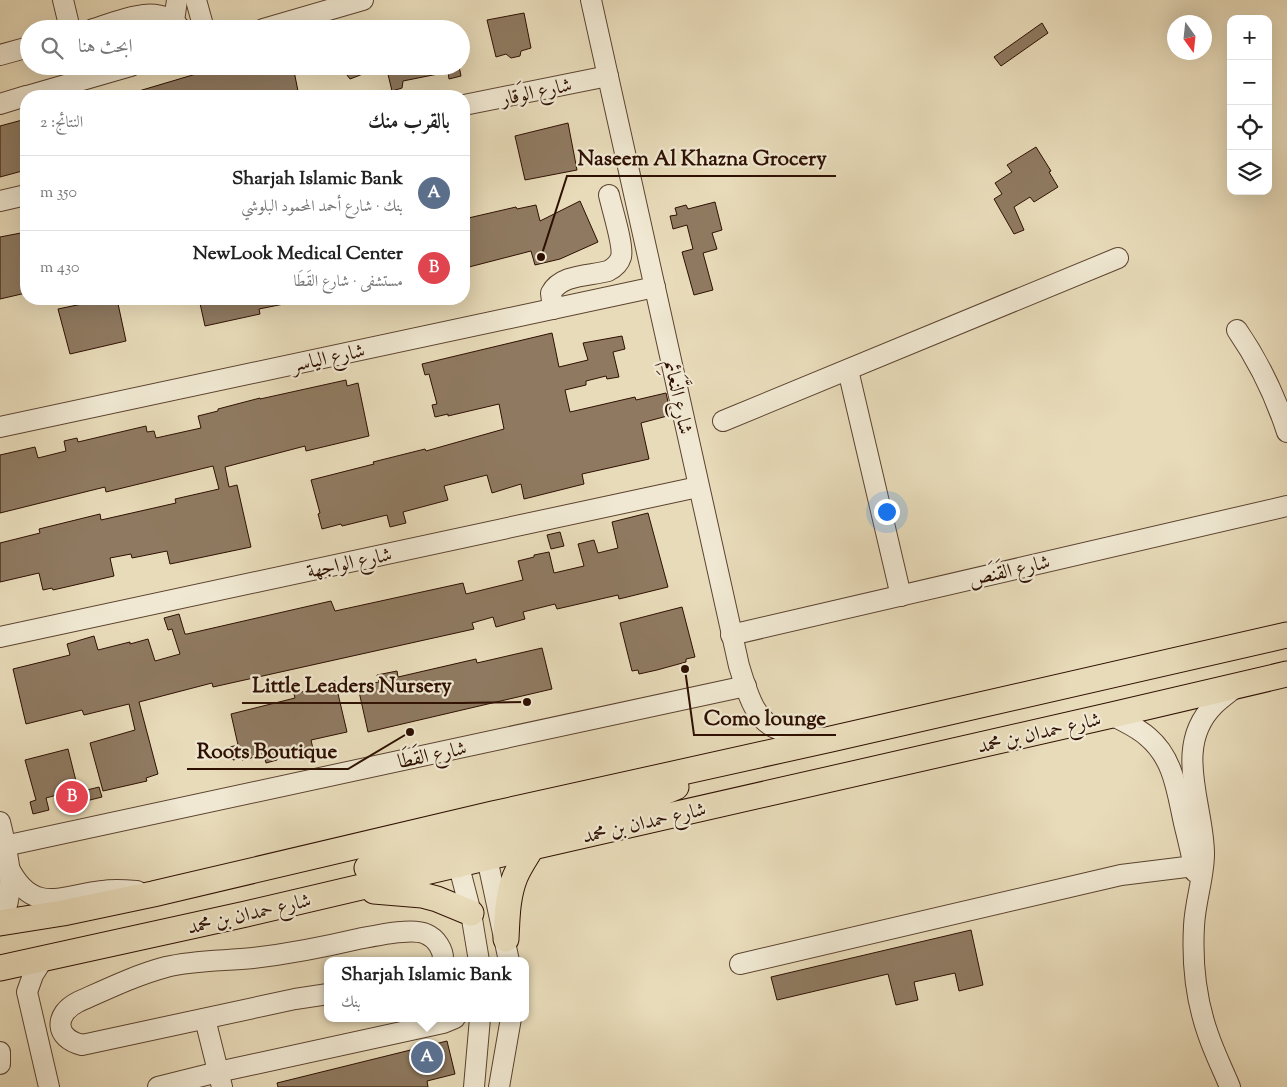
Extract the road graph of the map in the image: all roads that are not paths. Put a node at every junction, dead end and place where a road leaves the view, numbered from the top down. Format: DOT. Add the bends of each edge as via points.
graph roads {
  1 [pos="63,0"];
  2 [pos="176,0"];
  3 [pos="196,0"];
  4 [pos="363,0"];
  5 [pos="592,0"];
  6 [pos="68,20"];
  7 [pos="124,20"];
  8 [pos="170,20"];
  9 [pos="177,20"];
  10 [pos="202,20"];
  11 [pos="294,20"];
  12 [pos="20,49"];
  13 [pos="0,55"];
  14 [pos="100,75"];
  15 [pos="608,76"];
  16 [pos="47,90"];
  17 [pos="20,98"];
  18 [pos="0,104"];
  19 [pos="470,104"];
  20 [pos="20,196"];
  21 [pos="609,196"];
  22 [pos="0,201"];
  23 [pos="1118,258"];
  24 [pos="655,287"];
  25 [pos="553,309"];
  26 [pos="1237,330"];
  27 [pos="848,370"];
  28 [pos="723,421"];
  29 [pos="0,427"];
  30 [pos="1287,432"];
  31 [pos="698,487"];
  32 [pos="1287,506"];
  33 [pos="901,596"];
  34 [pos="1285,634"];
  35 [pos="732,635"];
  36 [pos="0,637"];
  37 [pos="1287,674"];
  38 [pos="1240,684"];
  39 [pos="746,686"];
  40 [pos="1112,716"];
  41 [pos="831,740"];
  42 [pos="0,822"];
  43 [pos="482,838"];
  44 [pos="454,845"];
  45 [pos="3,847"];
  46 [pos="532,847"];
  47 [pos="1194,866"];
  48 [pos="9,868"];
  49 [pos="1198,888"];
  50 [pos="349,890"];
  51 [pos="152,894"];
  52 [pos="471,913"];
  53 [pos="246,914"];
  54 [pos="0,923"];
  55 [pos="507,950"];
  56 [pos="443,957"];
  57 [pos="479,957"];
  58 [pos="43,959"];
  59 [pos="740,964"];
  60 [pos="0,968"];
  61 [pos="27,992"];
  62 [pos="324,995"];
  63 [pos="205,1019"];
  64 [pos="445,1022"];
  65 [pos="451,1022"];
  66 [pos="510,1022"];
  67 [pos="479,1028"];
  68 [pos="0,1052"];
  69 [pos="0,1064"];
  70 [pos="220,1080"];
  71 [pos="49,1087"];
  72 [pos="158,1087"];
  73 [pos="474,1087"];
  74 [pos="500,1087"];
  75 [pos="1230,1087"];
  1 -- 6 [label="street"];
  2 -- 9 [label="street"];
  3 -- 10 [label="street"];
  4 -- 11 [label="street"];
  5 -- 15 [label="street, شارع النَّعَائِم"];
  7 -- 8 [label="street" via="153,13"];
  12 -- 13 [label="street"];
  14 -- 16 [label="street"];
  15 -- 19 [label="street, شارع الوَقار"];
  15 -- 24 [label="street, شارع النَّعَائِم"];
  17 -- 18 [label="street"];
  20 -- 22 [label="street"];
  21 -- 25 [label="street" via="621,246 620,258 608,271 557,284 551,293"];
  23 -- 27 [label="street"];
  24 -- 25 [label="street, شارع الياسر"];
  24 -- 31 [label="street, شارع النَّعَائِم"];
  25 -- 29 [label="street, شارع الياسر"];
  26 -- 30 [label="street" via="1269,382"];
  27 -- 28 [label="street"];
  27 -- 33 [label="street"];
  31 -- 35 [label="street, شارع النَّعَائِم"];
  31 -- 36 [label="street, شارع الواجهة"];
  32 -- 33 [label="street, شارع القَنَص"];
  33 -- 35 [label="street, شارع القَنَص"];
  34 -- 41 [label="main road, شارع حمدان بن محمد"];
  35 -- 39 [label="street, شارع النَّعَائِم"];
  37 -- 38 [label="main road, شارع حمدان بن محمد"];
  38 -- 40 [label="main road, شارع حمدان بن محمد"];
  38 -- 49 [label="street" via="1206,716 1193,749 1192,772 1204,854"];
  39 -- 41 [label="street, شارع النَّعَائِم" via="758,715 768,725 780,731"];
  39 -- 45 [label="street, شارع القَطَا"];
  40 -- 46 [label="main road, شارع حمدان بن محمد"];
  40 -- 47 [label="street" via="1148,736 1169,765"];
  41 -- 43 [label="main road, شارع حمدان بن محمد" via="706,767"];
  42 -- 45 [label="street"];
  43 -- 44 [label="main road, شارع حمدان بن محمد"];
  43 -- 44 [label="main road, شارع حمدان بن محمد"];
  43 -- 46 [label="main road, شارع حمدان بن محمد"];
  43 -- 55 [label="street"];
  44 -- 50 [label="main road, شارع حمدان بن محمد"];
  44 -- 51 [label="main road, شارع حمدان بن محمد"];
  44 -- 52 [label="street"];
  44 -- 53 [label="main road" via="276,892 259,900"];
  45 -- 48 [label="street"];
  46 -- 55 [label="main road" via="513,882"];
  47 -- 49 [label="street"];
  47 -- 59 [label="street" via="1112,877"];
  48 -- 51 [label="street" via="21,887 40,899 115,890"];
  48 -- 54 [label="street" via="10,897"];
  49 -- 75 [label="street" via="1193,946 1197,992 1208,1036"];
  50 -- 52 [label="main road" via="422,896"];
  50 -- 53 [label="main road, شارع حمدان بن محمد"];
  51 -- 54 [label="main road, شارع حمدان بن محمد"];
  52 -- 57 [label="street"];
  53 -- 58 [label="main road, شارع حمدان بن محمد"];
  56 -- 63 [label="street" via="437,942 425,933 410,932 374,935 256,958 191,962 146,972 78,1002 68,1007 60,1025 64,1035 82,1045"];
  58 -- 60 [label="main road, شارع حمدان بن محمد"];
  58 -- 61 [label="street"];
  60 -- 61 [label="street"];
  61 -- 71 [label="street"];
  62 -- 63 [label="street"];
  63 -- 70 [label="street"];
  64 -- 70 [label="street"];
  65 -- 67 [label="street"];
  66 -- 74 [label="street"];
  67 -- 73 [label="street"];
  68 -- 69 [label="street"];
  70 -- 72 [label="street"];
}
